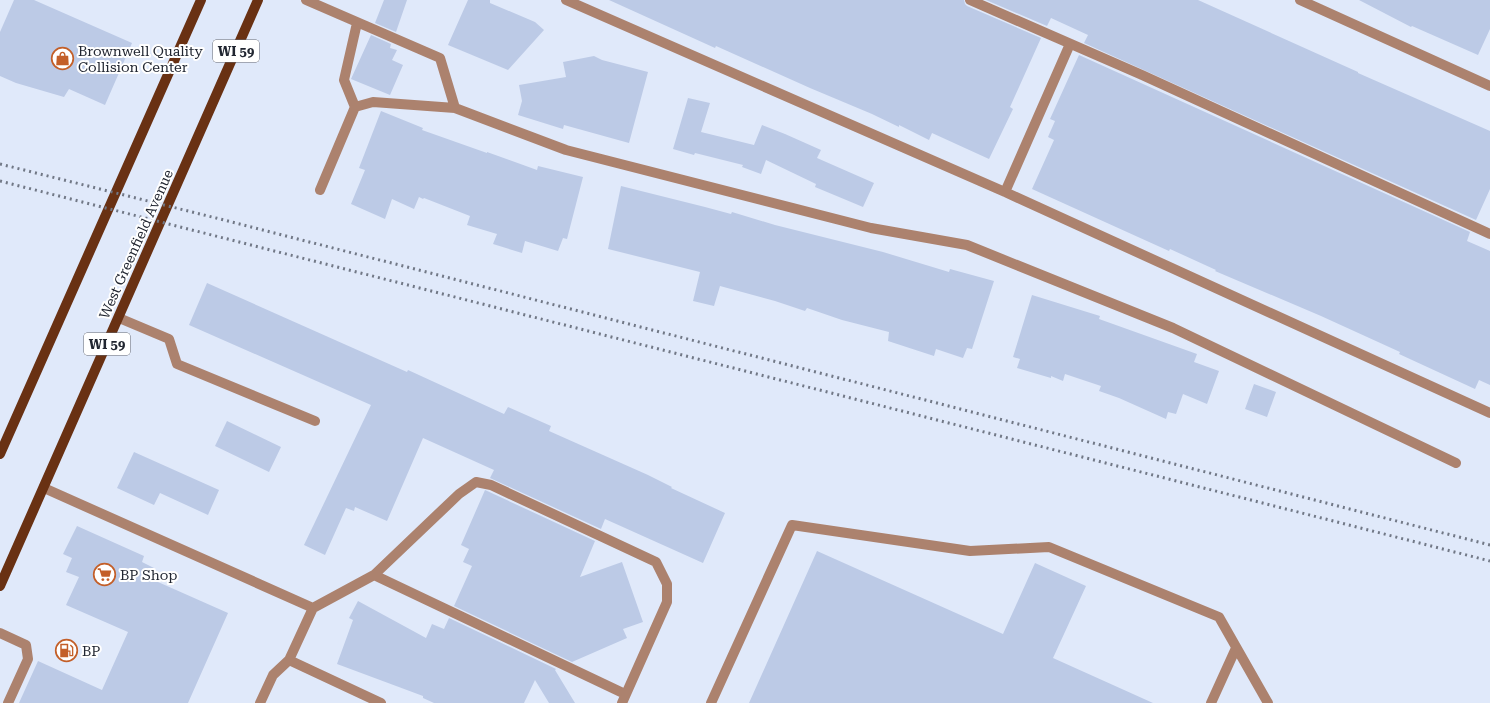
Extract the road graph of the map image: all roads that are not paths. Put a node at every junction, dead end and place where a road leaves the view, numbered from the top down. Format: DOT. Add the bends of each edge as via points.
graph roads {
  1 [pos="201,0"];
  2 [pos="258,0"];
  3 [pos="306,0"];
  4 [pos="566,0"];
  5 [pos="970,0"];
  6 [pos="1300,0"];
  7 [pos="357,23"];
  8 [pos="1070,44"];
  9 [pos="1490,86"];
  10 [pos="355,107"];
  11 [pos="455,108"];
  12 [pos="320,190"];
  13 [pos="1005,192"];
  14 [pos="1490,234"];
  15 [pos="119,318"];
  16 [pos="1490,413"];
  17 [pos="315,421"];
  18 [pos="0,454"];
  19 [pos="1456,464"];
  20 [pos="44,488"];
  21 [pos="374,575"];
  22 [pos="0,586"];
  23 [pos="313,608"];
  24 [pos="0,633"];
  25 [pos="1236,648"];
  26 [pos="289,660"];
  27 [pos="623,699"];
  28 [pos="8,703"];
  29 [pos="260,703"];
  30 [pos="382,703"];
  31 [pos="711,703"];
  32 [pos="1211,703"];
  33 [pos="1268,703"];
  1 -- 18 [label="main road"];
  2 -- 15 [label="main road, West Greenfield Avenue / WI 59"];
  3 -- 7 [label="street"];
  4 -- 13 [label="street"];
  5 -- 8 [label="street"];
  6 -- 9 [label="street"];
  7 -- 10 [label="street" via="344,80"];
  7 -- 11 [label="street" via="440,58"];
  8 -- 13 [label="street"];
  8 -- 14 [label="street"];
  10 -- 11 [label="street" via="373,102"];
  10 -- 12 [label="street"];
  11 -- 19 [label="street" via="566,150 871,228 967,245 1173,328"];
  13 -- 16 [label="street"];
  15 -- 17 [label="street" via="169,339 177,364"];
  15 -- 20 [label="main road, West Greenfield Avenue / WI 59"];
  20 -- 22 [label="main road, West Greenfield Avenue / WI 59"];
  20 -- 23 [label="street"];
  21 -- 23 [label="street"];
  21 -- 27 [label="street"];
  21 -- 27 [label="street" via="459,494 476,482 491,485 656,562 667,584 667,602"];
  23 -- 26 [label="street"];
  24 -- 28 [label="street" via="26,645 28,659"];
  25 -- 31 [label="street" via="1219,617 1049,547 970,551 792,525"];
  25 -- 32 [label="street"];
  25 -- 33 [label="street"];
  26 -- 29 [label="street" via="273,675"];
  26 -- 30 [label="street"];
}
